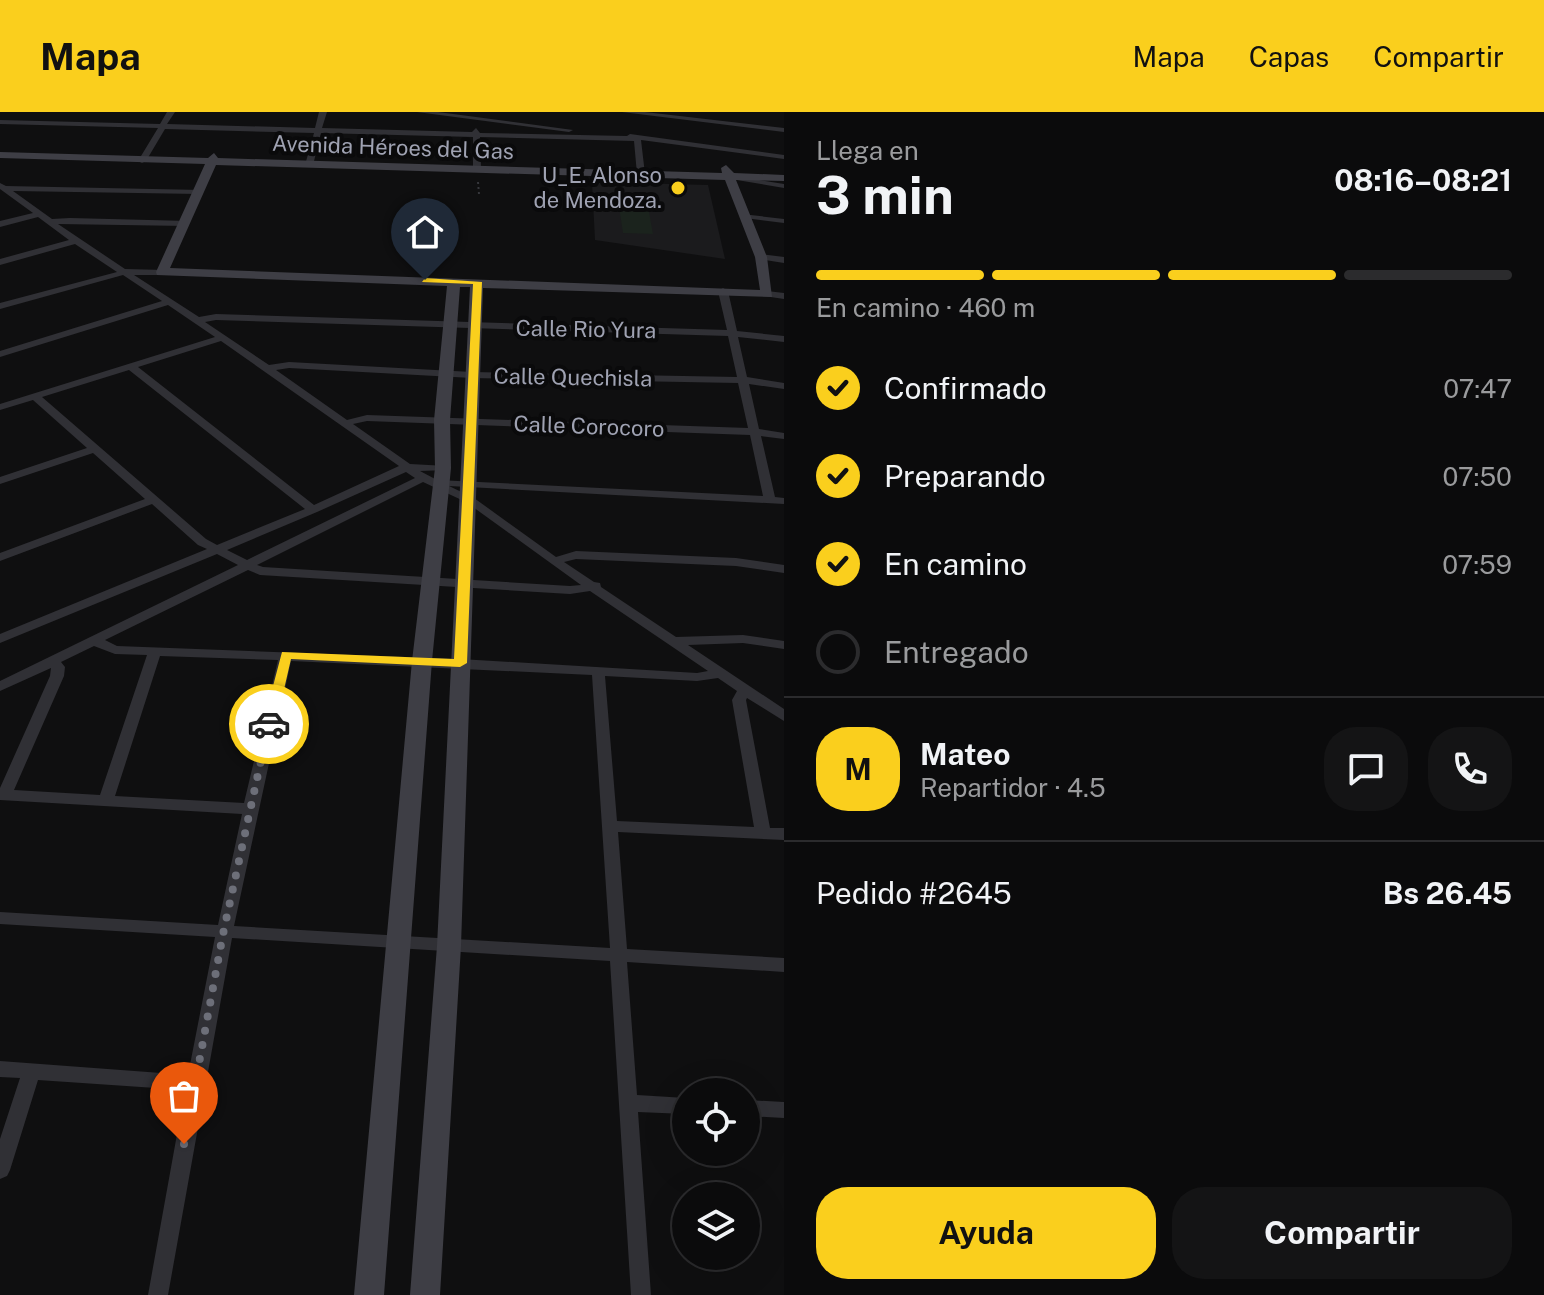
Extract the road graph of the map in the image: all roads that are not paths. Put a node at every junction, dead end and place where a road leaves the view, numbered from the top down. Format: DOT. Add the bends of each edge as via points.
graph roads {
  1 [pos="15,112"];
  2 [pos="171,112"];
  3 [pos="323,112"];
  4 [pos="421,112"];
  5 [pos="626,112"];
  6 [pos="441,113"];
  7 [pos="682,115"];
  8 [pos="477,119"];
  9 [pos="3,122"];
  10 [pos="161,127"];
  11 [pos="0,130"];
  12 [pos="784,130"];
  13 [pos="316,132"];
  14 [pos="475,136"];
  15 [pos="638,138"];
  16 [pos="661,140"];
  17 [pos="0,148"];
  18 [pos="0,155"];
  19 [pos="143,157"];
  20 [pos="784,157"];
  21 [pos="212,159"];
  22 [pos="310,161"];
  23 [pos="476,166"];
  24 [pos="640,169"];
  25 [pos="784,170"];
  26 [pos="728,173"];
  27 [pos="784,178"];
  28 [pos="2,186"];
  29 [pos="784,186"];
  30 [pos="199,192"];
  31 [pos="40,214"];
  32 [pos="745,216"];
  33 [pos="784,221"];
  34 [pos="52,222"];
  35 [pos="186,223"];
  36 [pos="0,224"];
  37 [pos="76,241"];
  38 [pos="761,257"];
  39 [pos="784,260"];
  40 [pos="0,262"];
  41 [pos="125,272"];
  42 [pos="162,272"];
  43 [pos="454,281"];
  44 [pos="477,282"];
  45 [pos="723,291"];
  46 [pos="767,294"];
  47 [pos="784,296"];
  48 [pos="170,302"];
  49 [pos="0,306"];
  50 [pos="197,320"];
  51 [pos="449,326"];
  52 [pos="473,327"];
  53 [pos="732,333"];
  54 [pos="221,338"];
  55 [pos="784,339"];
  56 [pos="0,354"];
  57 [pos="130,366"];
  58 [pos="265,369"];
  59 [pos="445,373"];
  60 [pos="472,375"];
  61 [pos="744,380"];
  62 [pos="784,386"];
  63 [pos="34,396"];
  64 [pos="0,407"];
  65 [pos="442,420"];
  66 [pos="472,422"];
  67 [pos="346,423"];
  68 [pos="757,432"];
  69 [pos="784,436"];
  70 [pos="94,449"];
  71 [pos="407,467"];
  72 [pos="437,479"];
  73 [pos="0,481"];
  74 [pos="469,492"];
  75 [pos="769,498"];
  76 [pos="153,500"];
  77 [pos="784,501"];
  78 [pos="313,510"];
  79 [pos="214,549"];
  80 [pos="0,557"];
  81 [pos="554,561"];
  82 [pos="244,565"];
  83 [pos="784,569"];
  84 [pos="431,581"];
  85 [pos="465,584"];
  86 [pos="596,586"];
  87 [pos="0,639"];
  88 [pos="95,641"];
  89 [pos="677,641"];
  90 [pos="784,645"];
  91 [pos="155,652"];
  92 [pos="286,655"];
  93 [pos="422,661"];
  94 [pos="53,662"];
  95 [pos="460,663"];
  96 [pos="598,671"];
  97 [pos="721,673"];
  98 [pos="0,687"];
  99 [pos="745,688"];
  100 [pos="784,716"];
  101 [pos="2,796"];
  102 [pos="106,801"];
  103 [pos="248,809"];
  104 [pos="611,826"];
  105 [pos="763,832"];
  106 [pos="784,834"];
  107 [pos="0,918"];
  108 [pos="223,934"];
  109 [pos="398,943"];
  110 [pos="449,946"];
  111 [pos="620,955"];
  112 [pos="784,965"];
  113 [pos="0,1069"];
  114 [pos="31,1071"];
  115 [pos="195,1083"];
  116 [pos="627,1103"];
  117 [pos="672,1105"];
  118 [pos="760,1109"];
  119 [pos="784,1110"];
  120 [pos="0,1170"];
  121 [pos="158,1295"];
  122 [pos="369,1295"];
  123 [pos="425,1295"];
  124 [pos="641,1295"];
  1 -- 9 [label="street"];
  2 -- 10 [label="street"];
  3 -- 13 [label="street"];
  4 -- 6 [label="street"];
  5 -- 7 [label="street"];
  6 -- 8 [label="street"];
  7 -- 12 [label="street"];
  7 -- 16 [label="street"];
  8 -- 14 [label="street"];
  8 -- 15 [label="street"];
  9 -- 10 [label="street"];
  9 -- 11 [label="street"];
  10 -- 13 [label="street"];
  10 -- 19 [label="street"];
  13 -- 14 [label="street"];
  13 -- 22 [label="street"];
  14 -- 15 [label="street"];
  14 -- 23 [label="street"];
  15 -- 16 [label="street"];
  15 -- 24 [label="street"];
  16 -- 20 [label="street"];
  17 -- 19 [label="street, Avenida Héroes del Gas"];
  18 -- 19 [label="street, Avenida Héroes del Gas"];
  19 -- 21 [label="street, Avenida Héroes del Gas"];
  21 -- 22 [label="street, Avenida Héroes del Gas"];
  21 -- 30 [label="street"];
  22 -- 23 [label="street, Avenida Héroes del Gas"];
  23 -- 24 [label="street, Avenida Héroes del Gas"];
  24 -- 26 [label="street, Avenida Héroes del Gas"];
  25 -- 26 [label="street, Avenida Héroes del Gas"];
  26 -- 27 [label="street, Avenida Héroes del Gas"];
  26 -- 29 [label="street"];
  26 -- 32 [label="street"];
  28 -- 30 [label="street"];
  28 -- 31 [label="street"];
  30 -- 35 [label="street"];
  31 -- 34 [label="street"];
  31 -- 36 [label="street"];
  32 -- 33 [label="street"];
  32 -- 38 [label="street"];
  34 -- 35 [label="street"];
  34 -- 37 [label="street"];
  35 -- 42 [label="street"];
  37 -- 40 [label="street"];
  37 -- 41 [label="street"];
  38 -- 39 [label="street"];
  38 -- 46 [label="street"];
  41 -- 42 [label="street"];
  41 -- 48 [label="street"];
  41 -- 49 [label="street"];
  42 -- 43 [label="street"];
  43 -- 44 [label="street"];
  43 -- 51 [label="street"];
  44 -- 45 [label="street"];
  44 -- 52 [label="street"];
  45 -- 46 [label="street"];
  45 -- 53 [label="street"];
  46 -- 47 [label="street"];
  48 -- 50 [label="street"];
  48 -- 56 [label="street"];
  50 -- 51 [label="street, Calle Rio Yura"];
  50 -- 54 [label="street"];
  51 -- 52 [label="street, Calle Rio Yura"];
  51 -- 59 [label="street"];
  52 -- 53 [label="street, Calle Rio Yura"];
  52 -- 60 [label="street"];
  53 -- 55 [label="street, Calle Rio Yura"];
  53 -- 61 [label="street"];
  54 -- 57 [label="street"];
  54 -- 58 [label="street"];
  57 -- 63 [label="street"];
  57 -- 78 [label="street"];
  58 -- 59 [label="street, Calle Quechisla" via="289,365"];
  58 -- 67 [label="street"];
  59 -- 60 [label="street, Calle Quechisla"];
  59 -- 65 [label="street"];
  60 -- 61 [label="street, Calle Quechisla"];
  60 -- 66 [label="street"];
  61 -- 62 [label="street, Calle Quechisla"];
  61 -- 68 [label="street"];
  63 -- 64 [label="street"];
  63 -- 70 [label="street"];
  65 -- 66 [label="street, Calle Corocoro"];
  65 -- 67 [label="street, Calle Corocoro" via="367,418"];
  65 -- 72 [label="street"];
  66 -- 68 [label="street, Calle Corocoro"];
  66 -- 74 [label="street"];
  67 -- 71 [label="street"];
  68 -- 69 [label="street, Calle Corocoro"];
  68 -- 75 [label="street"];
  70 -- 73 [label="street"];
  70 -- 76 [label="street"];
  71 -- 72 [label="street"];
  71 -- 72 [label="street"];
  71 -- 78 [label="street"];
  72 -- 74 [label="street"];
  72 -- 82 [label="street"];
  72 -- 84 [label="street"];
  74 -- 75 [label="street"];
  74 -- 81 [label="street"];
  74 -- 85 [label="street"];
  75 -- 77 [label="street"];
  76 -- 79 [label="street"];
  76 -- 80 [label="street"];
  78 -- 79 [label="street"];
  79 -- 82 [label="street"];
  79 -- 87 [label="street"];
  81 -- 83 [label="street" via="576,555"];
  81 -- 86 [label="street"];
  82 -- 84 [label="street" via="272,573"];
  82 -- 88 [label="street"];
  84 -- 85 [label="street"];
  84 -- 93 [label="street"];
  85 -- 86 [label="street" via="570,590"];
  85 -- 95 [label="street"];
  86 -- 89 [label="street"];
  88 -- 91 [label="street" via="115,650"];
  88 -- 94 [label="street"];
  89 -- 90 [label="street" via="743,639"];
  89 -- 97 [label="street"];
  91 -- 92 [label="street"];
  91 -- 102 [label="street"];
  92 -- 93 [label="street"];
  92 -- 103 [label="street"];
  93 -- 95 [label="street"];
  93 -- 109 [label="street"];
  94 -- 98 [label="street"];
  94 -- 101 [label="street" via="57,676"];
  95 -- 96 [label="street"];
  95 -- 110 [label="street"];
  96 -- 97 [label="street" via="697,677"];
  96 -- 104 [label="street"];
  97 -- 99 [label="street"];
  99 -- 100 [label="street"];
  99 -- 105 [label="street" via="739,700"];
  101 -- 102 [label="street"];
  102 -- 103 [label="street"];
  103 -- 108 [label="street"];
  104 -- 105 [label="street"];
  104 -- 111 [label="street"];
  105 -- 106 [label="street"];
  107 -- 108 [label="street"];
  108 -- 109 [label="street"];
  108 -- 115 [label="street"];
  109 -- 110 [label="street"];
  109 -- 122 [label="street"];
  110 -- 111 [label="street"];
  110 -- 123 [label="street"];
  111 -- 112 [label="street"];
  111 -- 116 [label="street"];
  113 -- 114 [label="street"];
  114 -- 115 [label="street"];
  114 -- 120 [label="street"];
  115 -- 121 [label="street"];
  116 -- 117 [label="street"];
  116 -- 124 [label="street"];
  118 -- 119 [label="street"];
}
